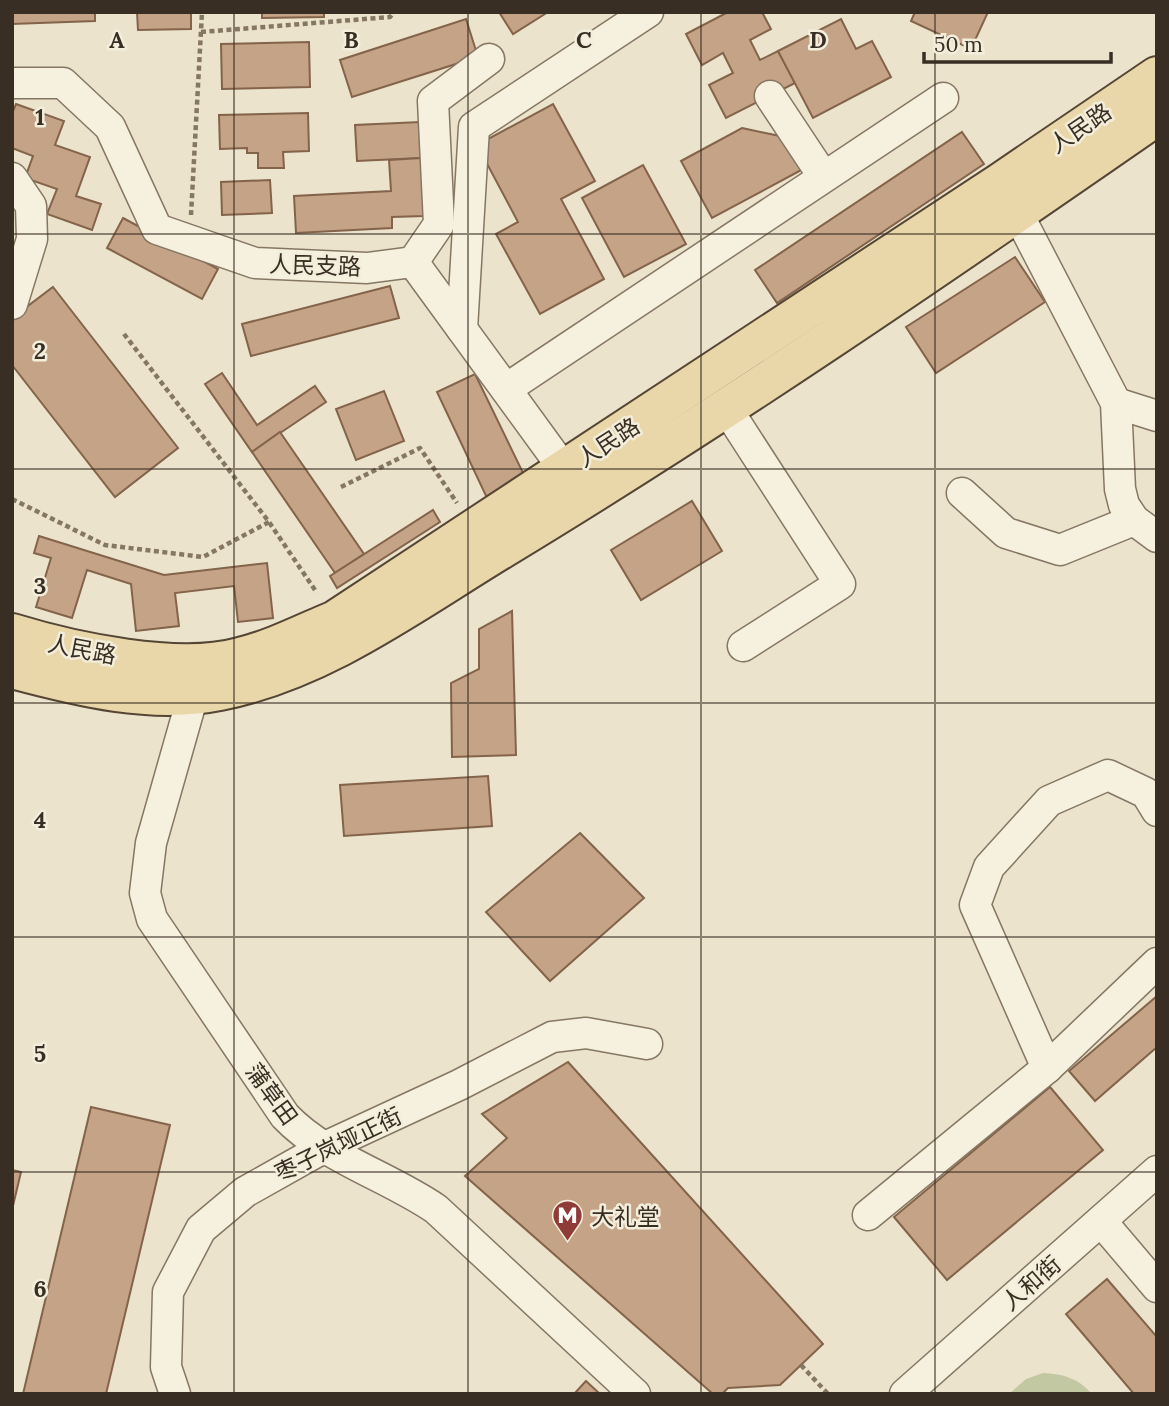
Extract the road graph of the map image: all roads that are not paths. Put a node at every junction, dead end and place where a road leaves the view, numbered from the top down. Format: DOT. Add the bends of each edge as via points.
graph roads {
  1 [pos="648,12"];
  2 [pos="489,59"];
  3 [pos="1157,76"];
  4 [pos="12,83"];
  5 [pos="770,96"];
  6 [pos="943,98"];
  7 [pos="1157,116"];
  8 [pos="824,176"];
  9 [pos="12,178"];
  10 [pos="1009,198"];
  11 [pos="413,262"];
  12 [pos="12,304"];
  13 [pos="461,329"];
  14 [pos="506,389"];
  15 [pos="1116,403"];
  16 [pos="726,406"];
  17 [pos="1157,416"];
  18 [pos="575,485"];
  19 [pos="962,493"];
  20 [pos="1145,528"];
  21 [pos="12,634"];
  22 [pos="743,646"];
  23 [pos="12,669"];
  24 [pos="198,680"];
  25 [pos="1157,811"];
  26 [pos="1157,963"];
  27 [pos="647,1044"];
  28 [pos="1047,1068"];
  29 [pos="325,1147"];
  30 [pos="1157,1171"];
  31 [pos="868,1215"];
  32 [pos="1101,1221"];
  33 [pos="1157,1287"];
  34 [pos="174,1394"];
  35 [pos="635,1394"];
  36 [pos="905,1394"];
  1 -- 13 [label="street" via="474,127"];
  2 -- 11 [label="street" via="433,101 439,224"];
  3 -- 10 [label="main road, 人民路"];
  4 -- 11 [label="street, 人民支路" via="63,83 110,127 157,229 255,263 367,268"];
  5 -- 8 [label="street"];
  6 -- 8 [label="street"];
  7 -- 10 [label="main road, 人民路"];
  8 -- 14 [label="street"];
  9 -- 12 [label="street" via="31,206 32,239"];
  10 -- 15 [label="street"];
  10 -- 16 [label="main road, 人民路"];
  10 -- 18 [label="main road, 人民路"];
  11 -- 13 [label="street"];
  13 -- 14 [label="street"];
  14 -- 18 [label="street"];
  15 -- 17 [label="street"];
  15 -- 20 [label="street" via="1120,489 1124,505"];
  16 -- 18 [label="main road, 人民路"];
  16 -- 22 [label="street" via="841,584"];
  18 -- 24 [label="main road, 人民路" via="476,529 335,620 239,658"];
  18 -- 24 [label="main road, 人民路" via="321,656 254,682"];
  19 -- 20 [label="street" via="1006,533 1060,550"];
  21 -- 24 [label="main road, 人民路"];
  23 -- 24 [label="main road, 人民路" via="114,691"];
  24 -- 29 [label="street, 蒲草田" via="151,843 145,893 152,919 285,1116 302,1134"];
  25 -- 28 [label="street" via="1146,793 1108,775 1049,801 989,867 975,905"];
  26 -- 28 [label="street"];
  27 -- 29 [label="street, 枣子岚垭正街" via="586,1033 552,1037"];
  28 -- 31 [label="street"];
  29 -- 34 [label="street, 枣子岚垭正街" via="244,1192 201,1229 167,1292 166,1367"];
  29 -- 35 [label="street, 蒲草田" via="436,1209"];
  30 -- 32 [label="street, 人和街"];
  32 -- 33 [label="street"];
  32 -- 36 [label="street, 人和街"];
}
